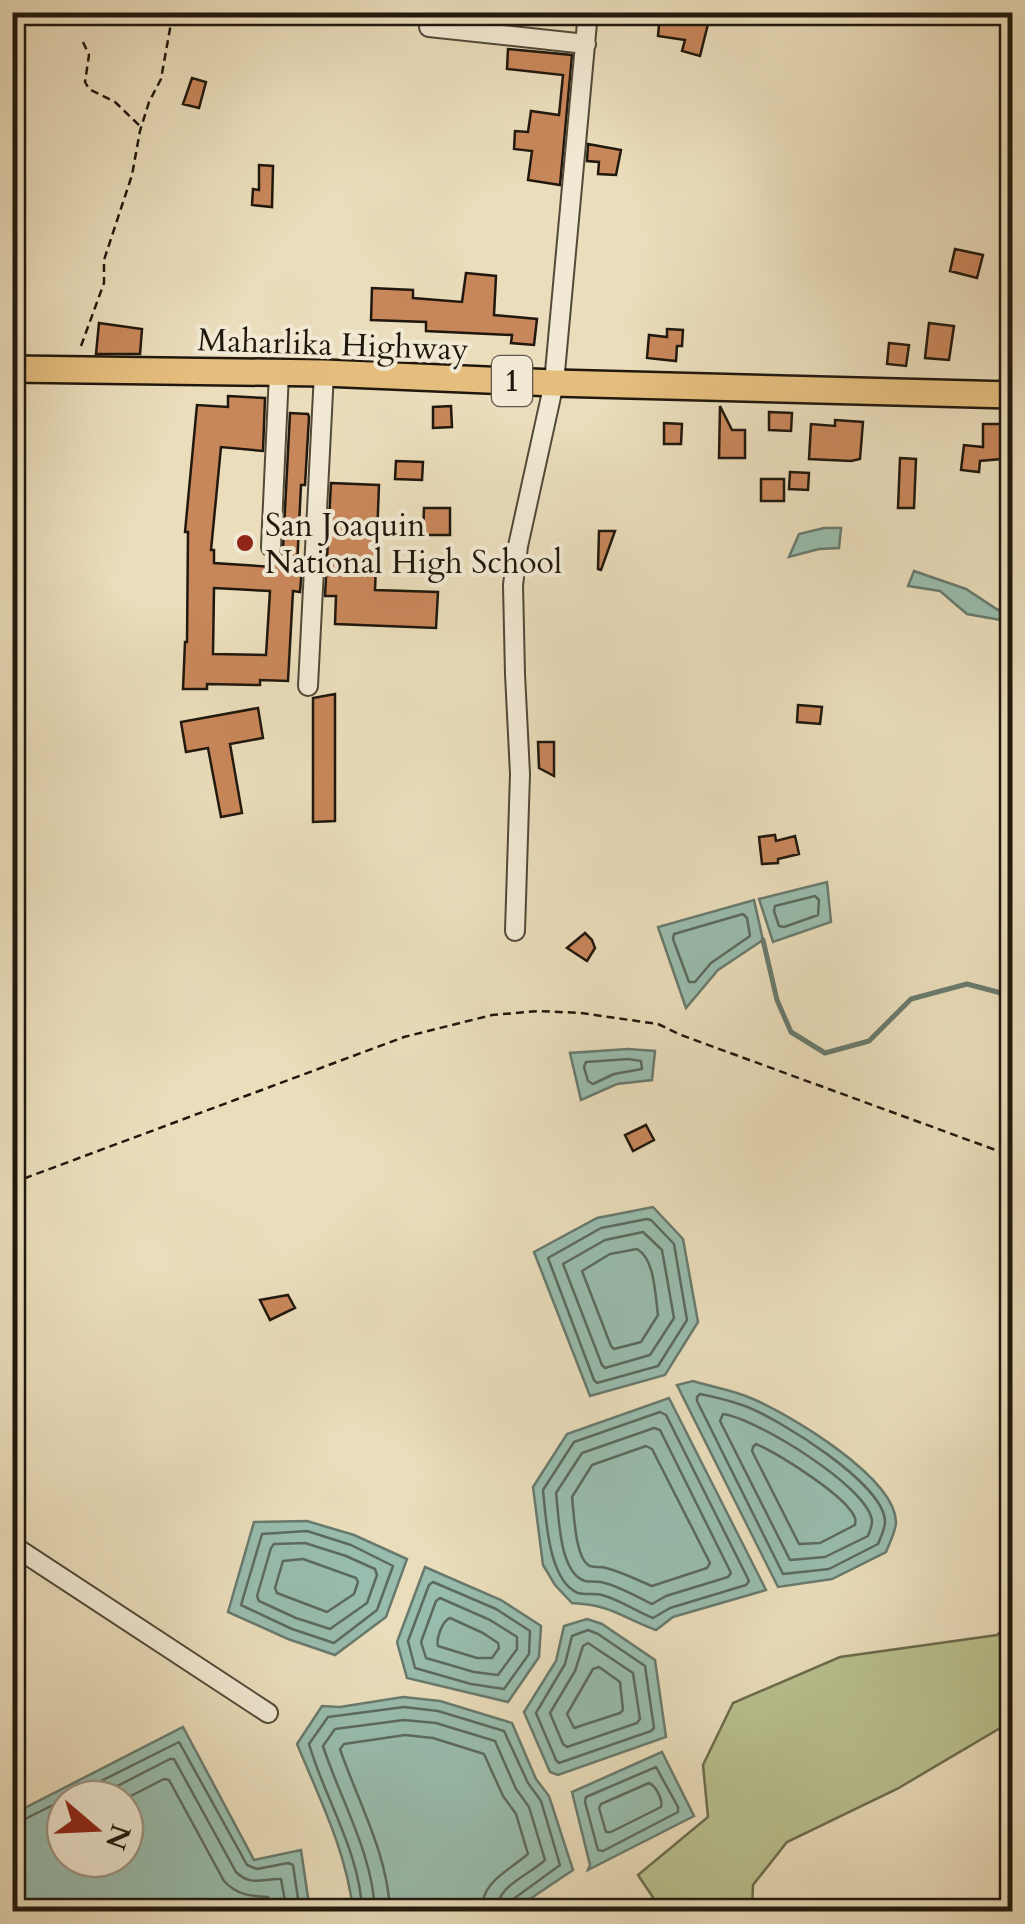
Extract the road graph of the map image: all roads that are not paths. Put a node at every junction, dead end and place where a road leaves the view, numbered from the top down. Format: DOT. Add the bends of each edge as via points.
graph roads {
  1 [pos="588,12"];
  2 [pos="429,27"];
  3 [pos="586,44"];
  4 [pos="12,369"];
  5 [pos="279,373"];
  6 [pos="324,373"];
  7 [pos="554,383"];
  8 [pos="1012,396"];
  9 [pos="271,547"];
  10 [pos="308,686"];
  11 [pos="515,930"];
  12 [pos="12,1544"];
  13 [pos="268,1713"];
  1 -- 3 [label="street"];
  2 -- 3 [label="street"];
  3 -- 7 [label="street"];
  4 -- 5 [label="highway, Maharlika Highway / 1"];
  5 -- 6 [label="highway, Maharlika Highway / 1"];
  5 -- 9 [label="street"];
  6 -- 7 [label="highway, Maharlika Highway / 1"];
  6 -- 10 [label="street"];
  7 -- 8 [label="highway, Maharlika Highway / 1"];
  7 -- 11 [label="street" via="513,585 520,774"];
  12 -- 13 [label="street"];
}
